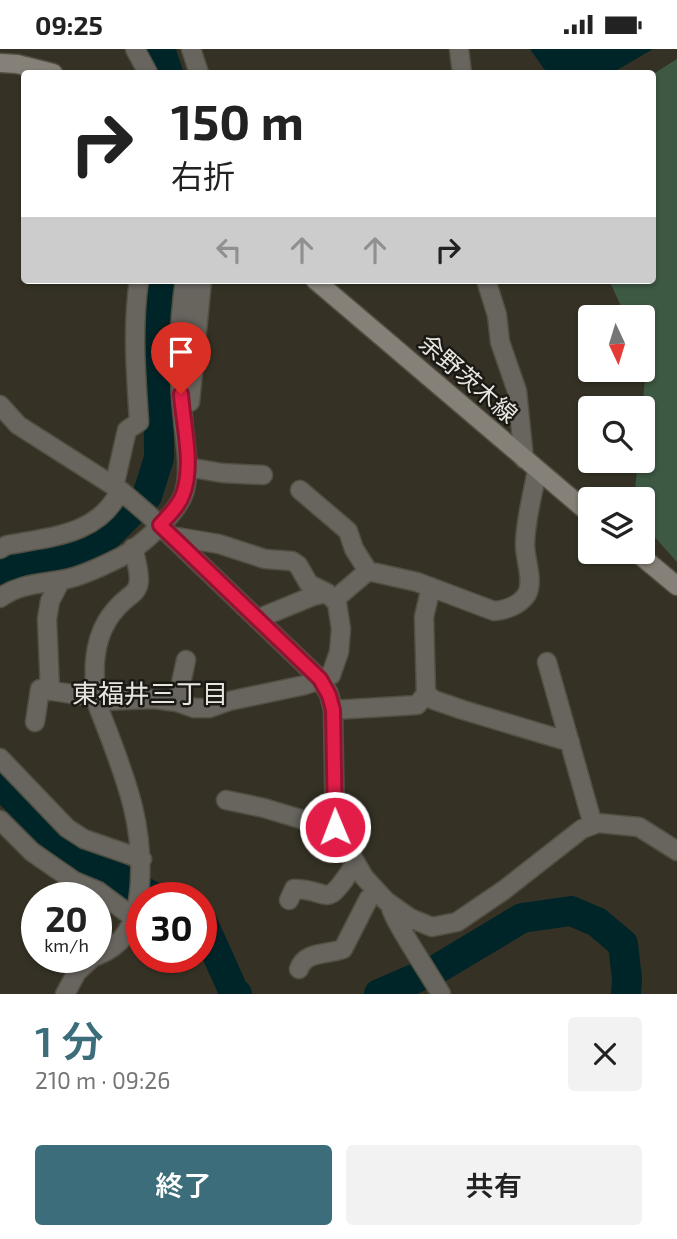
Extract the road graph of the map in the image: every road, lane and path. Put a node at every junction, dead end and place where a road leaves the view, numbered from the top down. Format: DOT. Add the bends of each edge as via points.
graph roads {
  1 [pos="135,49"];
  2 [pos="191,49"];
  3 [pos="459,49"];
  4 [pos="0,63"];
  5 [pos="41,70"];
  6 [pos="146,70"];
  7 [pos="198,70"];
  8 [pos="462,70"];
  9 [pos="139,284"];
  10 [pos="185,284"];
  11 [pos="202,284"];
  12 [pos="320,284"];
  13 [pos="487,284"];
  14 [pos="0,405"];
  15 [pos="187,457"];
  16 [pos="531,464"];
  17 [pos="263,475"];
  18 [pos="117,489"];
  19 [pos="300,490"];
  20 [pos="578,504"];
  21 [pos="160,525"];
  22 [pos="133,548"];
  23 [pos="0,549"];
  24 [pos="651,564"];
  25 [pos="368,571"];
  26 [pos="61,580"];
  27 [pos="677,586"];
  28 [pos="430,587"];
  29 [pos="330,597"];
  30 [pos="0,598"];
  31 [pos="257,619"];
  32 [pos="186,660"];
  33 [pos="547,662"];
  34 [pos="320,679"];
  35 [pos="50,691"];
  36 [pos="426,694"];
  37 [pos="96,701"];
  38 [pos="177,702"];
  39 [pos="333,710"];
  40 [pos="35,722"];
  41 [pos="570,742"];
  42 [pos="0,758"];
  43 [pos="335,789"];
  44 [pos="226,800"];
  45 [pos="0,820"];
  46 [pos="593,825"];
  47 [pos="327,827"];
  48 [pos="677,851"];
  49 [pos="142,864"];
  50 [pos="351,870"];
  51 [pos="140,882"];
  52 [pos="369,898"];
  53 [pos="289,900"];
  54 [pos="126,907"];
  55 [pos="386,909"];
  56 [pos="451,923"];
  57 [pos="126,930"];
  58 [pos="112,949"];
  59 [pos="421,960"];
  60 [pos="299,969"];
  61 [pos="76,973"];
  62 [pos="65,994"];
  63 [pos="441,994"];
  1 -- 6 [label="street"];
  2 -- 7 [label="street"];
  3 -- 8 [label="street"];
  4 -- 5 [label="main road"];
  9 -- 18 [label="street" via="134,349 139,422 127,430"];
  10 -- 15 [label="street" via="179,342"];
  11 -- 15 [label="street"];
  12 -- 16 [label="main road, 余野茨木線"];
  13 -- 16 [label="street" via="517,391"];
  14 -- 18 [label="street" via="18,425"];
  15 -- 17 [label="street" via="222,473"];
  15 -- 21 [label="street" via="183,497"];
  16 -- 20 [label="main road, 余野茨木線"];
  16 -- 28 [label="street" via="525,544 527,593 506,610 494,611"];
  18 -- 21 [label="street"];
  18 -- 23 [label="street" via="108,512 89,526"];
  19 -- 25 [label="street" via="348,531"];
  21 -- 22 [label="street"];
  21 -- 29 [label="street" via="265,559 292,561 309,584"];
  21 -- 31 [label="street"];
  22 -- 26 [label="street" via="97,569"];
  22 -- 37 [label="street" via="139,586 102,630 95,654"];
  24 -- 27 [label="main road"];
  25 -- 28 [label="street"];
  25 -- 29 [label="street"];
  26 -- 30 [label="street" via="26,585"];
  26 -- 35 [label="street" via="47,619"];
  28 -- 36 [label="street" via="424,617"];
  29 -- 31 [label="street" via="313,596"];
  29 -- 34 [label="street" via="340,615 339,652 331,675"];
  31 -- 34 [label="street"];
  32 -- 38 [label="street"];
  33 -- 41 [label="street"];
  34 -- 38 [label="street" via="209,708"];
  34 -- 39 [label="street"];
  35 -- 37 [label="street"];
  35 -- 40 [label="street" via="40,689"];
  36 -- 39 [label="street" via="417,705"];
  36 -- 41 [label="street"];
  37 -- 38 [label="street"];
  37 -- 49 [label="street" via="129,789 141,837"];
  39 -- 43 [label="street"];
  41 -- 46 [label="street"];
  42 -- 49 [label="street" via="67,828"];
  43 -- 47 [label="street" via="323,811"];
  43 -- 55 [label="street" via="335,827"];
  44 -- 47 [label="street"];
  45 -- 54 [label="street" via="32,852 74,881"];
  46 -- 48 [label="street" via="639,827"];
  46 -- 56 [label="street"];
  47 -- 50 [label="street"];
  49 -- 51 [label="street"];
  50 -- 52 [label="street"];
  50 -- 53 [label="street" via="338,890 328,895 294,889"];
  52 -- 55 [label="street"];
  52 -- 60 [label="street" via="344,949 309,956"];
  55 -- 56 [label="street" via="432,927"];
  55 -- 59 [label="street"];
  56 -- 59 [label="street" via="422,946"];
  57 -- 58 [label="street"];
  59 -- 63 [label="street"];
  61 -- 62 [label="street"];
}
